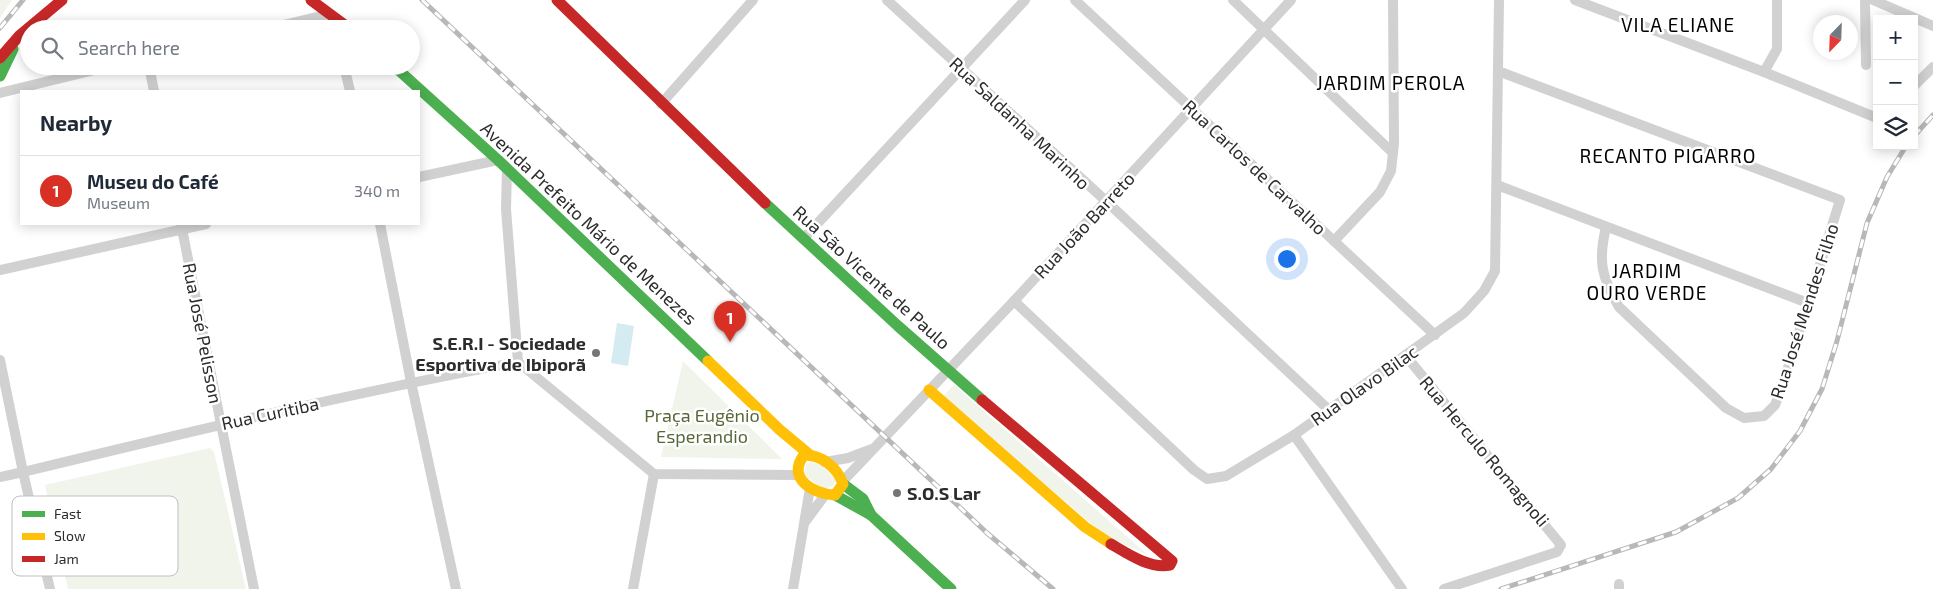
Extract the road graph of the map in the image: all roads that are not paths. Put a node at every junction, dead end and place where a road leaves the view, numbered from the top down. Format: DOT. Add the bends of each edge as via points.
graph roads {
  1 [pos="62,0"];
  2 [pos="311,0"];
  3 [pos="557,0"];
  4 [pos="753,0"];
  5 [pos="887,0"];
  6 [pos="1025,0"];
  7 [pos="1075,0"];
  8 [pos="1233,0"];
  9 [pos="1291,0"];
  10 [pos="1393,0"];
  11 [pos="1499,0"];
  12 [pos="1575,0"];
  13 [pos="1777,0"];
  14 [pos="1865,0"];
  15 [pos="1873,0"];
  16 [pos="329,14"];
  17 [pos="38,20"];
  18 [pos="304,20"];
  19 [pos="337,20"];
  20 [pos="1933,26"];
  21 [pos="1265,29"];
  22 [pos="19,36"];
  23 [pos="0,58"];
  24 [pos="1866,65"];
  25 [pos="1933,67"];
  26 [pos="961,68"];
  27 [pos="1498,71"];
  28 [pos="1764,72"];
  29 [pos="74,75"];
  30 [pos="151,75"];
  31 [pos="346,75"];
  32 [pos="404,75"];
  33 [pos="0,76"];
  34 [pos="1918,82"];
  35 [pos="154,90"];
  36 [pos="350,90"];
  37 [pos="0,93"];
  38 [pos="661,104"];
  39 [pos="1192,109"];
  40 [pos="1873,116"];
  41 [pos="1393,153"];
  42 [pos="498,160"];
  43 [pos="507,168"];
  44 [pos="420,177"];
  45 [pos="1497,186"];
  46 [pos="1106,201"];
  47 [pos="194,225"];
  48 [pos="380,225"];
  49 [pos="181,226"];
  50 [pos="1606,227"];
  51 [pos="803,238"];
  52 [pos="1334,241"];
  53 [pos="0,270"];
  54 [pos="1014,301"];
  55 [pos="1808,303"];
  56 [pos="1434,335"];
  57 [pos="1406,356"];
  58 [pos="0,360"];
  59 [pos="518,362"];
  60 [pos="948,370"];
  61 [pos="411,382"];
  62 [pos="929,390"];
  63 [pos="1329,410"];
  64 [pos="221,423"];
  65 [pos="780,430"];
  66 [pos="1294,436"];
  67 [pos="876,448"];
  68 [pos="810,455"];
  69 [pos="798,462"];
  70 [pos="825,462"];
  71 [pos="24,472"];
  72 [pos="654,474"];
  73 [pos="799,475"];
  74 [pos="0,477"];
  75 [pos="843,483"];
  76 [pos="810,488"];
  77 [pos="830,495"];
  78 [pos="29,496"];
  79 [pos="871,515"];
  80 [pos="804,523"];
  81 [pos="47,576"];
  82 [pos="50,589"];
  83 [pos="254,589"];
  84 [pos="456,589"];
  85 [pos="633,589"];
  86 [pos="793,589"];
  87 [pos="951,589"];
  88 [pos="1402,589"];
  89 [pos="1444,589"];
  1 -- 17 [label="street"];
  2 -- 16 [label="street"];
  3 -- 38 [label="street, Rua São Vicente de Paulo"];
  4 -- 38 [label="street"];
  5 -- 26 [label="street, Rua Saldanha Marinho"];
  6 -- 26 [label="street"];
  7 -- 39 [label="street, Rua Carlos de Carvalho"];
  8 -- 21 [label="street"];
  9 -- 21 [label="street, Rua João Barreto"];
  10 -- 41 [label="street"];
  11 -- 27 [label="street, Rua Olavo Bilac"];
  12 -- 28 [label="street"];
  13 -- 28 [label="street" via="1777,49"];
  14 -- 24 [label="street"];
  15 -- 20 [label="street"];
  16 -- 18 [label="street"];
  16 -- 19 [label="street"];
  21 -- 39 [label="street, Rua João Barreto"];
  21 -- 41 [label="street"];
  22 -- 23 [label="street"];
  22 -- 33 [label="street"];
  25 -- 34 [label="street"];
  26 -- 46 [label="street, Rua Saldanha Marinho"];
  26 -- 51 [label="street"];
  27 -- 45 [label="street, Rua Olavo Bilac"];
  27 -- 55 [label="street, Rua José Mendes Filho" via="1840,200"];
  28 -- 40 [label="street"];
  29 -- 37 [label="street"];
  30 -- 35 [label="street"];
  31 -- 36 [label="street"];
  32 -- 42 [label="street, Avenida Prefeito Mário de Menezes"];
  38 -- 51 [label="street, Rua São Vicente de Paulo"];
  39 -- 46 [label="street, Rua João Barreto"];
  39 -- 52 [label="street, Rua Carlos de Carvalho"];
  41 -- 52 [label="street" via="1391,171 1380,192"];
  42 -- 43 [label="street, Avenida Prefeito Mário de Menezes"];
  42 -- 44 [label="street"];
  43 -- 59 [label="street" via="506,209"];
  43 -- 65 [label="street, Avenida Prefeito Mário de Menezes"];
  45 -- 50 [label="street"];
  45 -- 56 [label="street, Rua Olavo Bilac" via="1495,271 1484,291 1464,313"];
  46 -- 54 [label="street, Rua João Barreto"];
  46 -- 63 [label="street, Rua Saldanha Marinho"];
  47 -- 49 [label="street"];
  48 -- 61 [label="street"];
  49 -- 53 [label="street"];
  49 -- 64 [label="street, Rua José Pelisson"];
  50 -- 55 [label="street"];
  50 -- 55 [label="street, Rua José Mendes Filho" via="1601,264 1607,287 1619,307 1726,408 1744,418 1764,416 1775,405"];
  51 -- 60 [label="street, Rua São Vicente de Paulo"];
  52 -- 56 [label="street, Rua Carlos de Carvalho"];
  54 -- 60 [label="street, Rua João Barreto"];
  54 -- 66 [label="street, Rua Olavo Bilac" via="1194,470 1207,478 1226,476"];
  56 -- 57 [label="street, Rua Olavo Bilac"];
  57 -- 63 [label="street, Rua Olavo Bilac"];
  57 -- 89 [label="street, Rua Herculo Romagnoli" via="1560,542 1557,552"];
  58 -- 71 [label="street"];
  59 -- 61 [label="street, Rua Curitiba"];
  59 -- 72 [label="street"];
  60 -- 62 [label="street, Rua João Barreto"];
  60 -- 62 [label="street, Rua São Vicente de Paulo" via="1172,561 1169,566 1160,567 1128,554 1085,527"];
  61 -- 64 [label="street, Rua Curitiba"];
  61 -- 84 [label="street"];
  62 -- 67 [label="street, Rua João Barreto"];
  63 -- 66 [label="street, Rua Olavo Bilac"];
  64 -- 71 [label="street, Rua Curitiba"];
  64 -- 83 [label="street, Rua José Pelisson"];
  65 -- 68 [label="street, Avenida Prefeito Mário de Menezes"];
  65 -- 69 [label="street, Avenida Prefeito Mário de Menezes"];
  66 -- 88 [label="street"];
  67 -- 70 [label="street"];
  67 -- 75 [label="street, Rua João Barreto"];
  68 -- 69 [label="street" via="804,455"];
  68 -- 70 [label="street, Avenida Prefeito Mário de Menezes"];
  69 -- 73 [label="street"];
  70 -- 75 [label="street" via="838,470"];
  71 -- 74 [label="street, Rua Curitiba"];
  71 -- 78 [label="street"];
  72 -- 73 [label="street"];
  72 -- 85 [label="street"];
  73 -- 76 [label="street"];
  75 -- 77 [label="street"];
  75 -- 79 [label="street" via="863,499"];
  76 -- 77 [label="street"];
  76 -- 80 [label="street"];
  77 -- 79 [label="street"];
  77 -- 80 [label="street"];
  79 -- 87 [label="street"];
  80 -- 86 [label="street"];
  81 -- 82 [label="street"];
}
